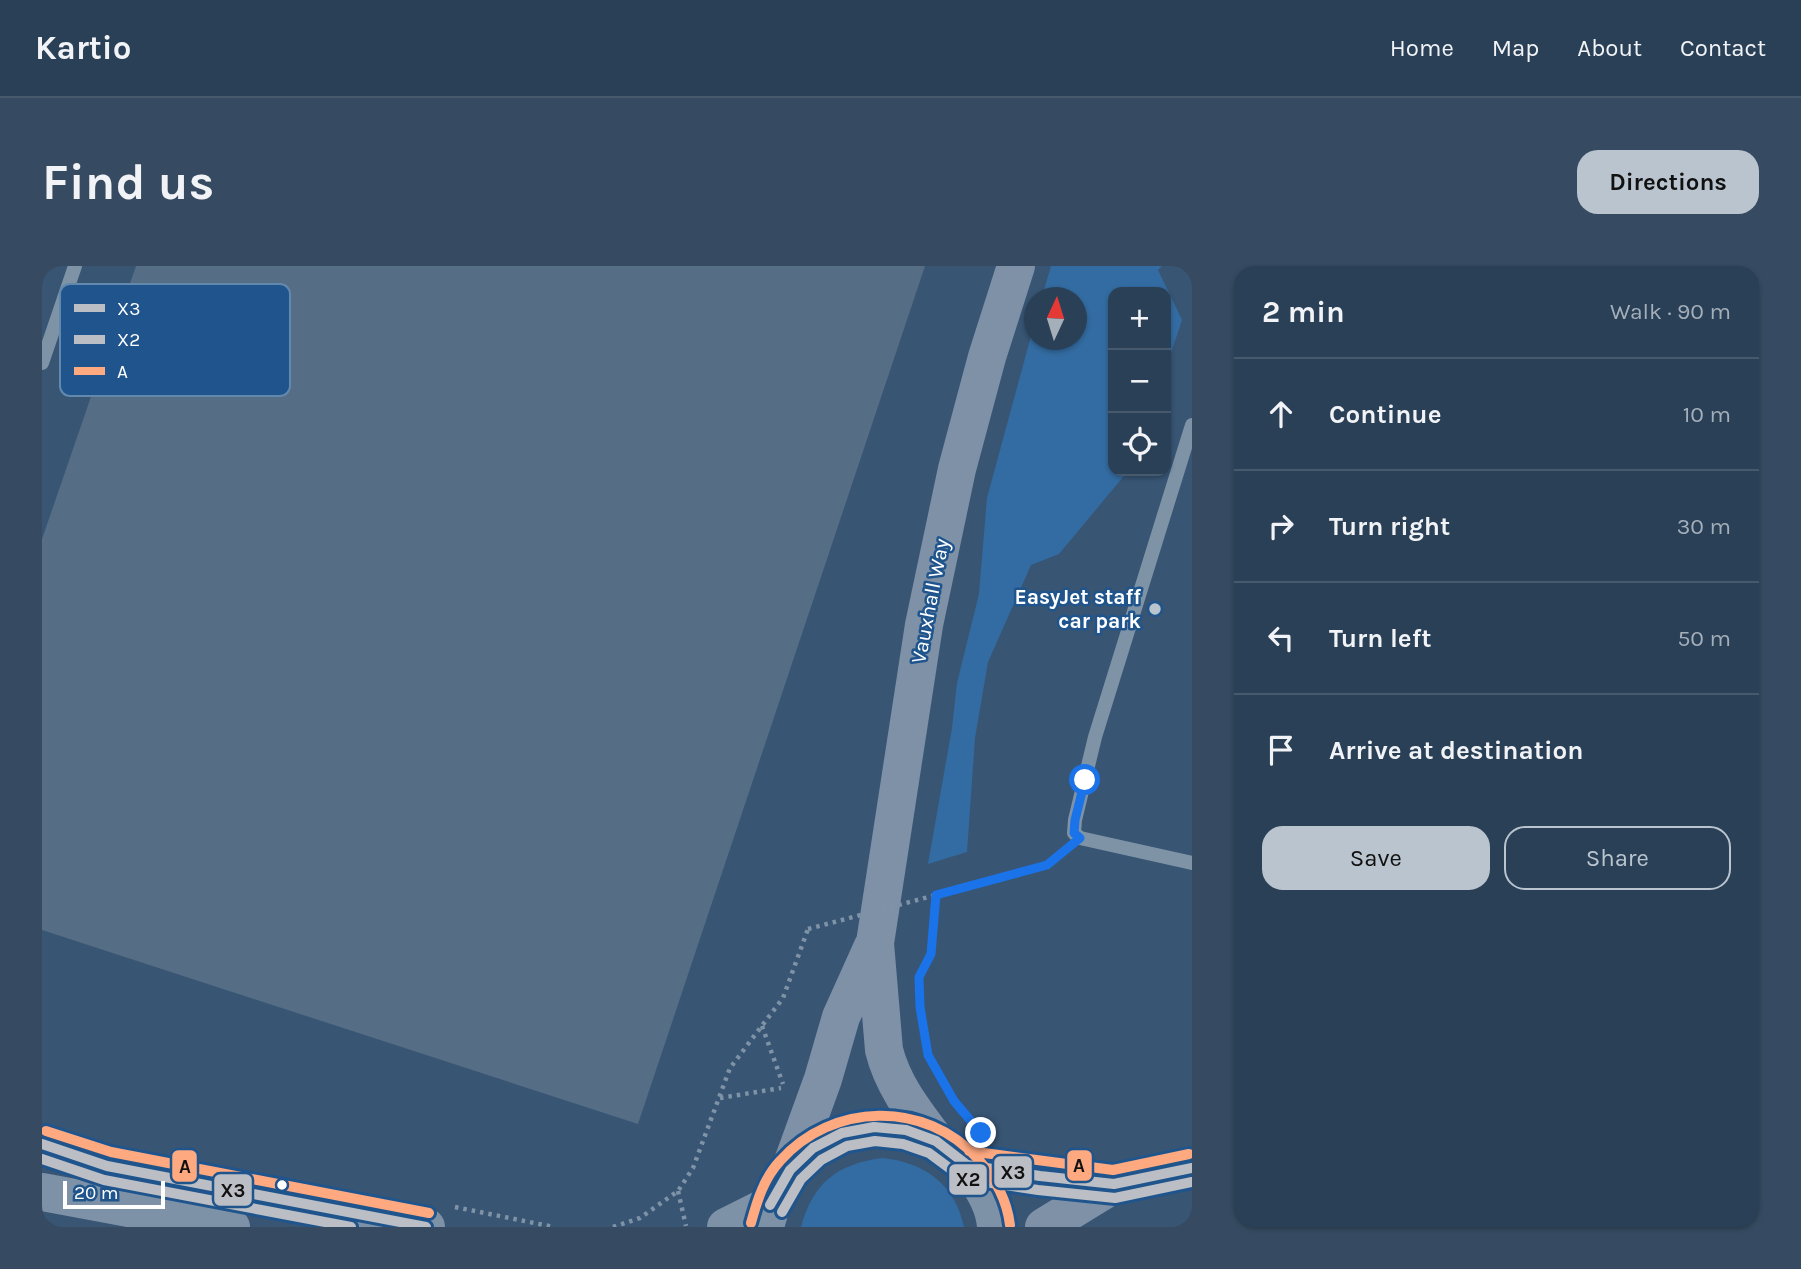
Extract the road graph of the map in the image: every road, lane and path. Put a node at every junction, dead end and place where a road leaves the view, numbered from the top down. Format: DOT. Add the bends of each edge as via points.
graph roads {
  1 [pos="75,266"];
  2 [pos="1016,266"];
  3 [pos="69,284"];
  4 [pos="60,310"];
  5 [pos="42,363"];
  6 [pos="1192,425"];
  7 [pos="1080,838"];
  8 [pos="1192,863"];
  9 [pos="936,895"];
  10 [pos="875,943"];
  11 [pos="762,1026"];
  12 [pos="793,1086"];
  13 [pos="784,1088"];
  14 [pos="720,1098"];
  15 [pos="954,1101"];
  16 [pos="936,1141"];
  17 [pos="42,1144"];
  18 [pos="967,1165"];
  19 [pos="1192,1168"];
  20 [pos="790,1170"];
  21 [pos="1114,1184"];
  22 [pos="678,1191"];
  23 [pos="42,1192"];
  24 [pos="768,1216"];
  25 [pos="186,1223"];
  26 [pos="231,1227"];
  27 [pos="426,1227"];
  28 [pos="613,1227"];
  29 [pos="686,1227"];
  30 [pos="726,1227"];
  31 [pos="996,1227"];
  32 [pos="1044,1227"];
  1 -- 3 [label="lane"];
  2 -- 10 [label="main road, Vauxhall Way" via="957,469 926,612"];
  4 -- 5 [label="lane"];
  6 -- 7 [label="lane" via="1096,737 1075,820 1074,833"];
  7 -- 8 [label="lane"];
  7 -- 9 [label="path" via="1047,865"];
  9 -- 11 [label="path, bridge" via="808,929 783,998"];
  9 -- 15 [label="path" via="931,954 919,977 920,1007 928,1055"];
  10 -- 16 [label="main road, Vauxhall Way" via="888,1065 906,1101"];
  10 -- 20 [label="main road, Vauxhall Way" via="841,1017"];
  11 -- 13 [label="path"];
  11 -- 14 [label="path" via="730,1068"];
  12 -- 13 [label="path"];
  13 -- 14 [label="path"];
  14 -- 22 [label="path" via="693,1168"];
  16 -- 18 [label="highway"];
  16 -- 20 [label="highway" via="906,1130 874,1127 842,1133 813,1148"];
  17 -- 27 [label="highway" via="107,1166"];
  18 -- 21 [label="main road"];
  18 -- 31 [label="highway" via="985,1191"];
  19 -- 21 [label="main road"];
  20 -- 24 [label="highway"];
  21 -- 32 [label="main road"];
  22 -- 28 [label="path" via="640,1217"];
  22 -- 29 [label="path"];
  23 -- 25 [label="highway"];
  24 -- 30 [label="highway"];
  25 -- 26 [label="highway"];
}
